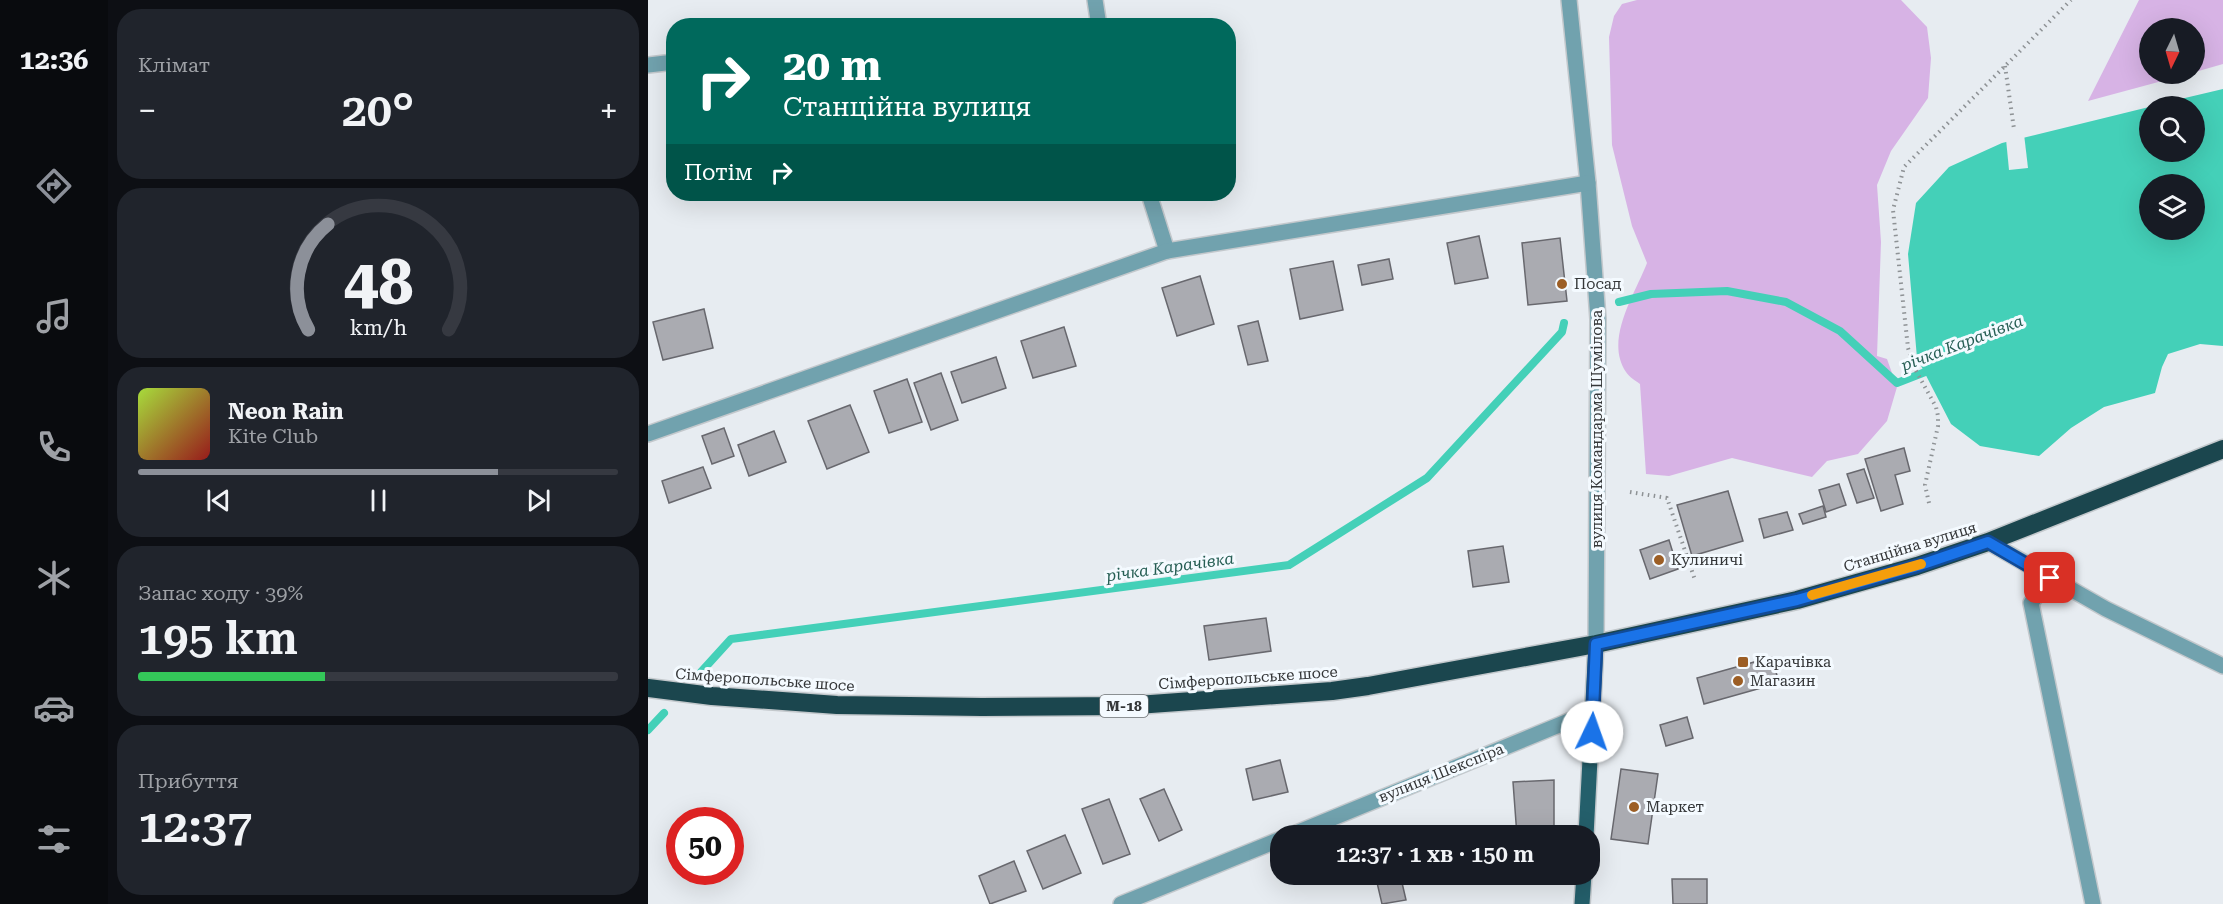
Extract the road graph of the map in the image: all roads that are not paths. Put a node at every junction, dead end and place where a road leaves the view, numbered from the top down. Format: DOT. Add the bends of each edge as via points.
graph roads {
  1 [pos="1095,0"];
  2 [pos="1569,0"];
  3 [pos="1098,18"];
  4 [pos="666,63"];
  5 [pos="648,65"];
  6 [pos="1588,183"];
  7 [pos="1151,201"];
  8 [pos="1167,251"];
  9 [pos="648,434"];
  10 [pos="2223,449"];
  11 [pos="1988,542"];
  12 [pos="2050,578"];
  13 [pos="1596,644"];
  14 [pos="2223,666"];
  15 [pos="648,688"];
  16 [pos="1593,711"];
  17 [pos="1316,825"];
  18 [pos="1587,825"];
  19 [pos="1270,843"];
  20 [pos="1583,885"];
  21 [pos="1121,904"];
  22 [pos="1582,904"];
  23 [pos="2092,904"];
  1 -- 3 [label="street"];
  2 -- 6 [label="street, вулиця Командарма Шумілова"];
  4 -- 5 [label="street"];
  6 -- 8 [label="street"];
  6 -- 13 [label="street, вулиця Командарма Шумілова" via="1598,319"];
  7 -- 8 [label="street"];
  8 -- 9 [label="street"];
  10 -- 11 [label="highway, Станційна вулиця / М-18"];
  11 -- 12 [label="street"];
  11 -- 13 [label="highway, Станційна вулиця / М-18" via="1797,600"];
  12 -- 14 [label="street"];
  12 -- 23 [label="street" via="2031,603"];
  13 -- 15 [label="highway, Сімферопольське шосе / М-18" via="1341,690 1123,706 837,705"];
  13 -- 16 [label="main road"];
  16 -- 17 [label="street, вулиця Шекспіра"];
  16 -- 18 [label="main road"];
  19 -- 21 [label="street"];
  20 -- 22 [label="main road"];
}
